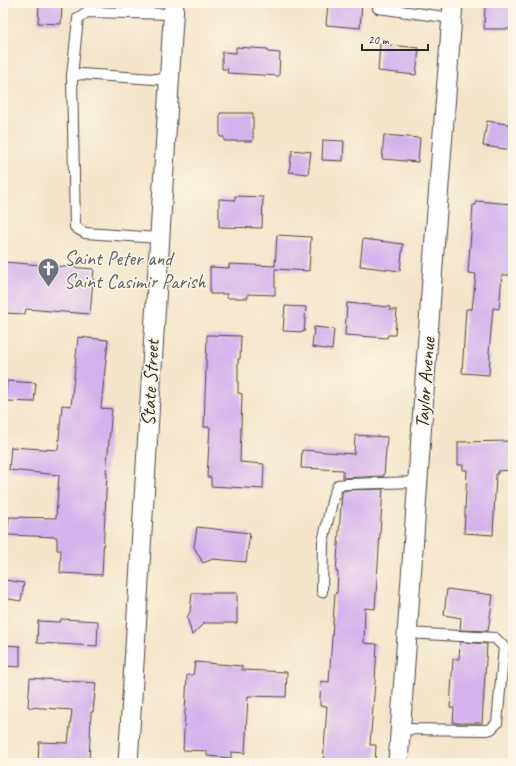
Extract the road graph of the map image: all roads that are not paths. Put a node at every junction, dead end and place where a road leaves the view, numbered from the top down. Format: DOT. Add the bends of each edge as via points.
graph roads {
  1 [pos="378,8"];
  2 [pos="173,9"];
  3 [pos="452,10"];
  4 [pos="72,76"];
  5 [pos="169,80"];
  6 [pos="159,238"];
  7 [pos="418,482"];
  8 [pos="322,592"];
  9 [pos="407,633"];
  10 [pos="400,729"];
  11 [pos="128,763"];
  12 [pos="398,763"];
  1 -- 3 [label="lane"];
  2 -- 4 [label="lane" via="87,12 78,18"];
  2 -- 5 [label="street, State Street"];
  3 -- 7 [label="street, Taylor Avenue"];
  4 -- 5 [label="lane" via="81,74"];
  4 -- 6 [label="lane" via="75,227 85,233"];
  5 -- 6 [label="street, State Street"];
  6 -- 11 [label="street, State Street"];
  7 -- 8 [label="lane" via="338,485 323,542"];
  7 -- 9 [label="street, Taylor Avenue"];
  9 -- 10 [label="street, Taylor Avenue"];
  9 -- 10 [label="lane" via="495,638 504,646 497,724 491,729"];
  10 -- 12 [label="street, Taylor Avenue"];
}
